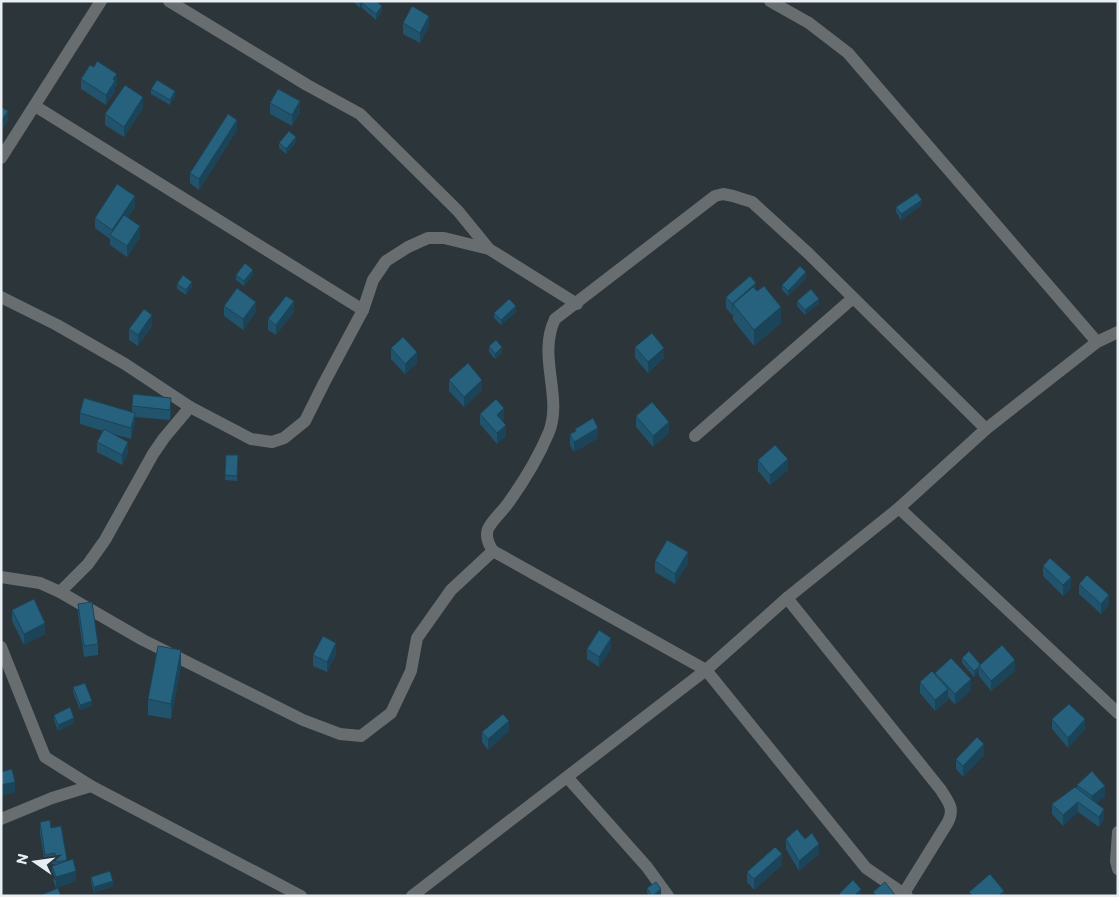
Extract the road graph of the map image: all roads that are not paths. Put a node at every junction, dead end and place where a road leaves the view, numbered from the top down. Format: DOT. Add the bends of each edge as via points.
graph roads {
  1 [pos="101,1"];
  2 [pos="169,1"];
  3 [pos="770,1"];
  4 [pos="35,106"];
  5 [pos="1,158"];
  6 [pos="489,249"];
  7 [pos="1,297"];
  8 [pos="854,298"];
  9 [pos="577,304"];
  10 [pos="363,310"];
  11 [pos="1118,332"];
  12 [pos="1097,342"];
  13 [pos="190,407"];
  14 [pos="986,429"];
  15 [pos="695,436"];
  16 [pos="899,508"];
  17 [pos="493,551"];
  18 [pos="1,577"];
  19 [pos="60,592"];
  20 [pos="787,598"];
  21 [pos="1,647"];
  22 [pos="706,670"];
  23 [pos="1118,713"];
  24 [pos="567,777"];
  25 [pos="91,786"];
  26 [pos="1,819"];
  27 [pos="1118,832"];
  28 [pos="1118,869"];
  29 [pos="905,894"];
  30 [pos="301,896"];
  31 [pos="412,896"];
  32 [pos="668,896"];
  1 -- 4 [label="street"];
  2 -- 6 [label="street" via="360,114 458,211"];
  3 -- 12 [label="street" via="809,23 848,53"];
  4 -- 5 [label="street"];
  4 -- 10 [label="street"];
  6 -- 9 [label="street"];
  6 -- 10 [label="street" via="444,238 428,238 408,246 386,261 373,280"];
  7 -- 13 [label="street" via="125,364"];
  8 -- 9 [label="street" via="752,202 723,194 715,196"];
  8 -- 14 [label="street"];
  8 -- 15 [label="street"];
  9 -- 17 [label="street" via="555,319 549,331 553,416 549,432 525,477 487,530"];
  10 -- 13 [label="street" via="305,421 284,438 272,442 251,438"];
  11 -- 12 [label="street"];
  12 -- 14 [label="street"];
  13 -- 19 [label="street" via="153,454 105,540 88,564"];
  14 -- 16 [label="street"];
  16 -- 20 [label="street"];
  16 -- 23 [label="street"];
  17 -- 19 [label="street" via="451,590 417,638 411,671 391,713 361,736 340,734 303,720 143,640"];
  17 -- 22 [label="street"];
  18 -- 19 [label="street" via="40,583"];
  20 -- 22 [label="street"];
  20 -- 29 [label="street" via="941,790 952,809 948,822"];
  21 -- 25 [label="street" via="45,757"];
  22 -- 24 [label="street"];
  22 -- 29 [label="street" via="866,868"];
  24 -- 31 [label="street"];
  24 -- 32 [label="street" via="647,867"];
  25 -- 26 [label="street"];
  25 -- 30 [label="street"];
  27 -- 28 [label="street"];
}
